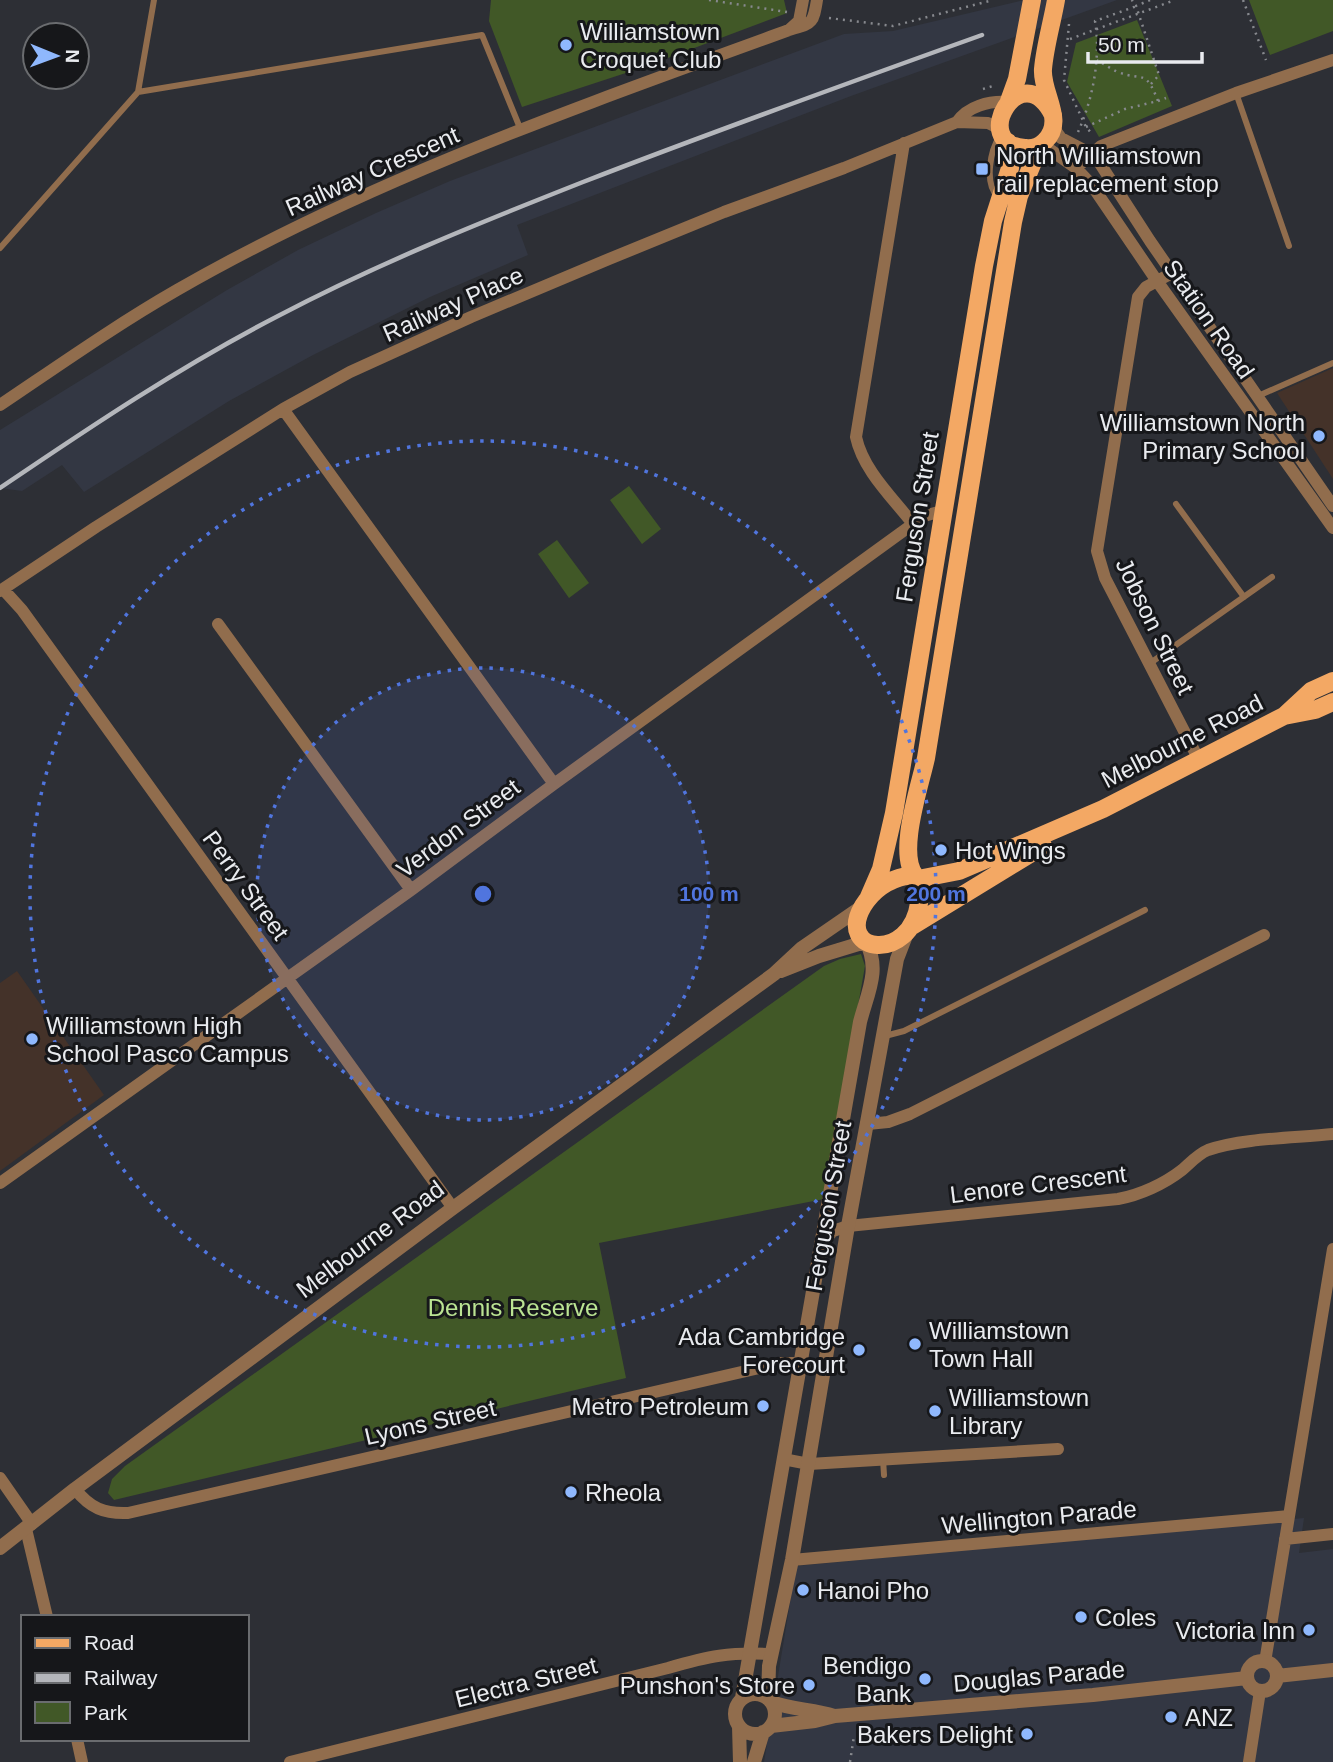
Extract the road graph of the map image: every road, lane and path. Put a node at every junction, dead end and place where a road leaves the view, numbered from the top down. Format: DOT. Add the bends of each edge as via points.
graph roads {
  1 [pos="154,0"];
  2 [pos="709,0"];
  3 [pos="803,0"];
  4 [pos="817,0"];
  5 [pos="993,0"];
  6 [pos="1032,0"];
  7 [pos="1056,0"];
  8 [pos="1132,0"];
  9 [pos="1150,0"];
  10 [pos="1175,0"];
  11 [pos="1243,0"];
  12 [pos="1140,2"];
  13 [pos="1138,12"];
  14 [pos="801,14"];
  15 [pos="814,16"];
  16 [pos="1069,21"];
  17 [pos="1096,29"];
  18 [pos="789,30"];
  19 [pos="1070,39"];
  20 [pos="1097,60"];
  21 [pos="1266,60"];
  22 [pos="1333,60"];
  23 [pos="1002,83"];
  24 [pos="1150,84"];
  25 [pos="138,92"];
  26 [pos="1236,93"];
  27 [pos="1166,98"];
  28 [pos="1008,101"];
  29 [pos="1157,101"];
  30 [pos="981,105"];
  31 [pos="1084,119"];
  32 [pos="1053,121"];
  33 [pos="957,122"];
  34 [pos="1086,127"];
  35 [pos="520,128"];
  36 [pos="1004,134"];
  37 [pos="904,143"];
  38 [pos="1041,144"];
  39 [pos="1072,144"];
  40 [pos="1096,150"];
  41 [pos="1076,168"];
  42 [pos="1289,246"];
  43 [pos="0,248"];
  44 [pos="1172,273"];
  45 [pos="1157,281"];
  46 [pos="1333,363"];
  47 [pos="1258,396"];
  48 [pos="0,405"];
  49 [pos="1245,406"];
  50 [pos="283,409"];
  51 [pos="1176,504"];
  52 [pos="1333,506"];
  53 [pos="943,510"];
  54 [pos="966,514"];
  55 [pos="913,524"];
  56 [pos="1333,528"];
  57 [pos="1272,577"];
  58 [pos="1,590"];
  59 [pos="1244,597"];
  60 [pos="218,624"];
  61 [pos="1149,664"];
  62 [pos="1333,681"];
  63 [pos="1333,702"];
  64 [pos="1284,716"];
  65 [pos="1199,760"];
  66 [pos="554,783"];
  67 [pos="1103,809"];
  68 [pos="917,878"];
  69 [pos="411,890"];
  70 [pos="866,903"];
  71 [pos="1145,910"];
  72 [pos="910,929"];
  73 [pos="1264,935"];
  74 [pos="866,942"];
  75 [pos="774,974"];
  76 [pos="286,977"];
  77 [pos="883,1036"];
  78 [pos="868,1124"];
  79 [pos="1333,1134"];
  80 [pos="0,1183"];
  81 [pos="453,1208"];
  82 [pos="848,1226"];
  83 [pos="823,1242"];
  84 [pos="1333,1249"];
  85 [pos="1333,1335"];
  86 [pos="1319,1336"];
  87 [pos="802,1363"];
  88 [pos="1058,1448"];
  89 [pos="783,1459"];
  90 [pos="883,1460"];
  91 [pos="809,1464"];
  92 [pos="884,1475"];
  93 [pos="0,1478"];
  94 [pos="75,1489"];
  95 [pos="1289,1516"];
  96 [pos="29,1526"];
  97 [pos="1333,1534"];
  98 [pos="1286,1539"];
  99 [pos="0,1548"];
  100 [pos="792,1560"];
  101 [pos="47,1615"];
  102 [pos="751,1653"];
  103 [pos="772,1654"];
  104 [pos="1265,1662"];
  105 [pos="1333,1670"];
  106 [pos="1277,1676"];
  107 [pos="1247,1678"];
  108 [pos="1261,1691"];
  109 [pos="742,1698"];
  110 [pos="770,1700"];
  111 [pos="835,1716"];
  112 [pos="739,1726"];
  113 [pos="767,1729"];
  114 [pos="854,1736"];
  115 [pos="77,1741"];
  116 [pos="82,1761"];
  117 [pos="290,1762"];
  118 [pos="740,1762"];
  119 [pos="754,1762"];
  120 [pos="850,1762"];
  121 [pos="1249,1762"];
  1 -- 25 [label="lane"];
  2 -- 14 [label="path"];
  3 -- 14 [label="street"];
  4 -- 15 [label="street"];
  5 -- 15 [label="path" via="893,26"];
  6 -- 28 [label="main road" via="1017,79"];
  7 -- 32 [label="main road" via="1043,71"];
  8 -- 17 [label="path" via="1134,7 1095,21"];
  9 -- 12 [label="path"];
  10 -- 13 [label="path"];
  11 -- 21 [label="path"];
  12 -- 13 [label="path"];
  13 -- 17 [label="path"];
  13 -- 24 [label="path" via="1159,75"];
  14 -- 18 [label="street"];
  15 -- 18 [label="street, Railway Crescent" via="809,24"];
  16 -- 19 [label="path"];
  17 -- 19 [label="path"];
  17 -- 20 [label="path"];
  18 -- 35 [label="street, Railway Crescent"];
  19 -- 31 [label="path" via="1064,80"];
  20 -- 24 [label="path"];
  20 -- 31 [label="path"];
  22 -- 26 [label="street"];
  23 -- 30 [label="path" via="979,90"];
  24 -- 29 [label="path"];
  25 -- 35 [label="lane" via="482,35"];
  25 -- 43 [label="lane"];
  26 -- 40 [label="street"];
  26 -- 42 [label="lane"];
  27 -- 29 [label="path"];
  28 -- 30 [label="street, Railway Place"];
  28 -- 32 [label="main road" via="1033,95 1043,100"];
  28 -- 36 [label="main road" via="1000,116"];
  29 -- 34 [label="path"];
  30 -- 33 [label="street, Railway Place" via="962,114"];
  31 -- 34 [label="path"];
  31 -- 39 [label="path"];
  32 -- 38 [label="main road"];
  32 -- 39 [label="street, Station Road" via="1061,138"];
  33 -- 36 [label="street, Railway Place" via="988,123"];
  33 -- 37 [label="street, Railway Place"];
  34 -- 40 [label="path"];
  35 -- 48 [label="street, Railway Crescent" via="380,188 177,290"];
  36 -- 38 [label="main road" via="1024,148"];
  36 -- 53 [label="main road, Ferguson Street" via="1010,167 986,255"];
  37 -- 50 [label="street, Railway Place" via="471,317 350,372"];
  37 -- 55 [label="street" via="856,437 865,463"];
  38 -- 41 [label="street, Station Road"];
  38 -- 54 [label="main road, Ferguson Street" via="1013,222"];
  39 -- 40 [label="street, Station Road"];
  40 -- 41 [label="street"];
  40 -- 44 [label="street, Station Road" via="1102,167"];
  41 -- 45 [label="street, Station Road" via="1102,198"];
  44 -- 45 [label="street, Jobson Street"];
  44 -- 47 [label="street, Station Road"];
  45 -- 49 [label="street, Station Road"];
  45 -- 61 [label="street, Jobson Street" via="1142,291 1136,304 1097,551 1105,578"];
  46 -- 47 [label="lane"];
  47 -- 49 [label="street"];
  47 -- 52 [label="street, Station Road"];
  49 -- 56 [label="street, Station Road"];
  50 -- 58 [label="street, Railway Place"];
  50 -- 66 [label="street"];
  51 -- 59 [label="lane"];
  53 -- 54 [label="main road"];
  53 -- 55 [label="street, Verdon Street"];
  53 -- 70 [label="main road, Ferguson Street" via="894,813 881,869"];
  54 -- 68 [label="main road, Ferguson Street" via="908,840 909,863"];
  55 -- 66 [label="street, Verdon Street"];
  57 -- 59 [label="lane"];
  58 -- 76 [label="street, Perry Street" via="22,610"];
  59 -- 61 [label="lane"];
  60 -- 69 [label="street"];
  61 -- 65 [label="street, Jobson Street"];
  62 -- 64 [label="main road, Melbourne Road" via="1311,691"];
  63 -- 64 [label="main road, Melbourne Road"];
  64 -- 65 [label="main road, Melbourne Road"];
  65 -- 67 [label="main road, Melbourne Road"];
  66 -- 69 [label="street, Verdon Street"];
  67 -- 68 [label="main road, Melbourne Road" via="959,871"];
  67 -- 72 [label="main road, Melbourne Road"];
  68 -- 70 [label="main road" via="887,882"];
  68 -- 72 [label="main road" via="920,898"];
  69 -- 76 [label="street, Verdon Street"];
  70 -- 74 [label="main road" via="856,927"];
  70 -- 75 [label="street, Melbourne Road"];
  71 -- 77 [label="lane" via="904,1031"];
  72 -- 74 [label="main road" via="889,944"];
  72 -- 77 [label="street, Ferguson Street" via="897,959"];
  73 -- 78 [label="street" via="910,1114"];
  74 -- 75 [label="street, Melbourne Road"];
  74 -- 83 [label="street, Ferguson Street" via="874,974 860,1022"];
  75 -- 81 [label="street, Melbourne Road"];
  76 -- 80 [label="street, Verdon Street"];
  76 -- 81 [label="street, Perry Street"];
  77 -- 78 [label="street, Ferguson Street"];
  78 -- 82 [label="street, Ferguson Street"];
  79 -- 82 [label="street, Lenore Crescent" via="1211,1149 1163,1182 1118,1199"];
  81 -- 94 [label="street, Melbourne Road"];
  82 -- 83 [label="street, Lenore Crescent" via="833,1231"];
  82 -- 91 [label="street, Ferguson Street"];
  83 -- 87 [label="street, Ferguson Street"];
  84 -- 86 [label="street"];
  85 -- 86 [label="street"];
  86 -- 95 [label="street"];
  87 -- 89 [label="street, Ferguson Street"];
  87 -- 94 [label="street, Lyons Street" via="767,1366 128,1513 100,1510"];
  88 -- 90 [label="street"];
  89 -- 91 [label="street"];
  89 -- 102 [label="street, Ferguson Street"];
  90 -- 91 [label="street"];
  90 -- 92 [label="lane"];
  91 -- 100 [label="street, Ferguson Street"];
  93 -- 96 [label="street"];
  94 -- 96 [label="street, Melbourne Road"];
  95 -- 98 [label="street"];
  95 -- 100 [label="street, Wellington Parade"];
  96 -- 99 [label="street, Melbourne Road"];
  96 -- 101 [label="street"];
  97 -- 98 [label="street"];
  98 -- 104 [label="street"];
  100 -- 103 [label="street, Ferguson Street"];
  102 -- 103 [label="street, Electra Street"];
  102 -- 109 [label="street, Ferguson Street"];
  102 -- 117 [label="street, Electra Street" via="705,1657"];
  103 -- 110 [label="street, Ferguson Street"];
  104 -- 106 [label="street"];
  104 -- 107 [label="street" via="1249,1668"];
  105 -- 106 [label="street"];
  106 -- 108 [label="street" via="1271,1688"];
  107 -- 108 [label="street"];
  107 -- 111 [label="street, Douglas Parade"];
  108 -- 121 [label="street"];
  109 -- 110 [label="street" via="755,1693"];
  109 -- 112 [label="street" via="735,1712"];
  110 -- 111 [label="street, Douglas Parade"];
  110 -- 113 [label="street" via="775,1714"];
  111 -- 113 [label="street, Douglas Parade"];
  112 -- 113 [label="street" via="747,1732"];
  112 -- 118 [label="street"];
  113 -- 119 [label="street"];
  114 -- 120 [label="path"];
  115 -- 116 [label="street"];
}
